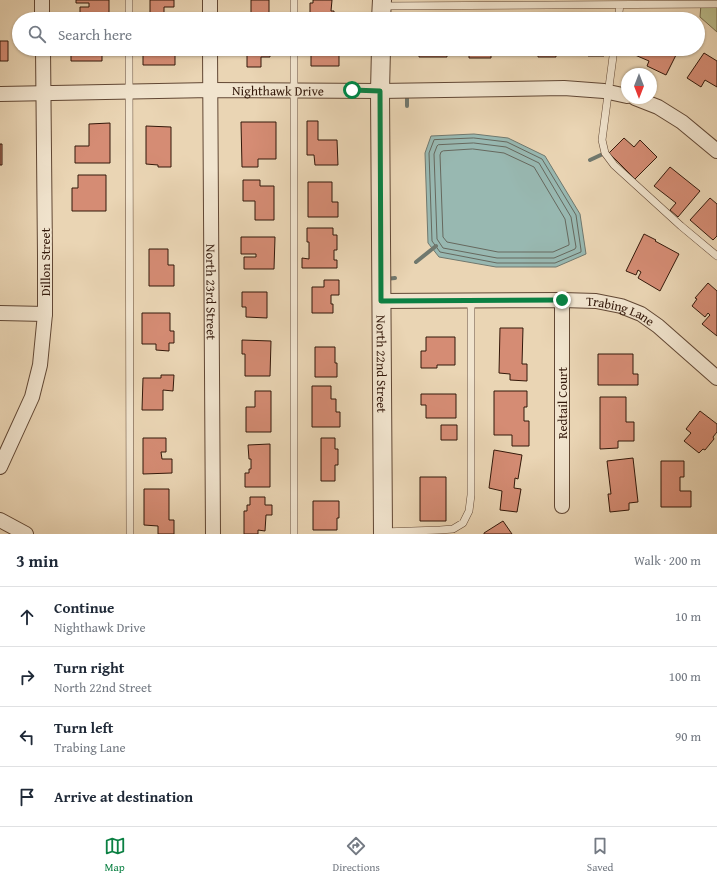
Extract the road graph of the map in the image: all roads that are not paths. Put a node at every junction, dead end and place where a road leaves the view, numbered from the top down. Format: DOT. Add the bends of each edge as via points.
graph roads {
  1 [pos="42,0"];
  2 [pos="129,0"];
  3 [pos="210,0"];
  4 [pos="294,0"];
  5 [pos="717,4"];
  6 [pos="620,5"];
  7 [pos="381,8"];
  8 [pos="42,12"];
  9 [pos="129,12"];
  10 [pos="210,12"];
  11 [pos="294,12"];
  12 [pos="619,12"];
  13 [pos="43,56"];
  14 [pos="129,56"];
  15 [pos="210,56"];
  16 [pos="294,56"];
  17 [pos="380,56"];
  18 [pos="613,56"];
  19 [pos="211,90"];
  20 [pos="294,90"];
  21 [pos="380,91"];
  22 [pos="129,92"];
  23 [pos="608,92"];
  24 [pos="43,93"];
  25 [pos="0,94"];
  26 [pos="621,95"];
  27 [pos="650,104"];
  28 [pos="717,151"];
  29 [pos="717,256"];
  30 [pos="471,300"];
  31 [pos="562,300"];
  32 [pos="381,301"];
  33 [pos="0,313"];
  34 [pos="45,314"];
  35 [pos="717,378"];
  36 [pos="0,467"];
  37 [pos="562,506"];
  38 [pos="0,520"];
  39 [pos="382,533"];
  40 [pos="26,534"];
  41 [pos="130,534"];
  42 [pos="212,534"];
  43 [pos="294,534"];
  1 -- 8 [label="street"];
  2 -- 9 [label="lane"];
  3 -- 10 [label="street"];
  4 -- 11 [label="lane"];
  5 -- 6 [label="lane"];
  6 -- 7 [label="lane"];
  6 -- 12 [label="lane"];
  13 -- 24 [label="street, Dillon Street"];
  14 -- 22 [label="lane"];
  15 -- 19 [label="street, North 23rd Street"];
  16 -- 20 [label="lane"];
  17 -- 21 [label="street, North 22nd Street"];
  18 -- 23 [label="lane"];
  19 -- 20 [label="street, Nighthawk Drive"];
  19 -- 22 [label="street, Nighthawk Drive"];
  19 -- 42 [label="street, North 23rd Street"];
  20 -- 21 [label="street, Nighthawk Drive"];
  20 -- 43 [label="lane"];
  21 -- 23 [label="street, Nighthawk Drive" via="564,88"];
  21 -- 32 [label="street, North 22nd Street"];
  22 -- 24 [label="street, Nighthawk Drive"];
  22 -- 41 [label="lane"];
  23 -- 26 [label="street, Nighthawk Drive"];
  23 -- 29 [label="lane" via="602,140 604,153 680,226"];
  24 -- 25 [label="street, Nighthawk Drive"];
  24 -- 34 [label="street, Dillon Street"];
  27 -- 28 [label="street" via="682,122"];
  30 -- 31 [label="street, Trabing Lane"];
  30 -- 32 [label="street, Trabing Lane"];
  30 -- 39 [label="lane" via="469,511 463,523 453,529"];
  31 -- 35 [label="street, Trabing Lane" via="596,301 621,306 641,314"];
  31 -- 37 [label="street, Redtail Court"];
  32 -- 39 [label="street, North 22nd Street"];
  33 -- 34 [label="street"];
  34 -- 36 [label="street, Dillon Street" via="40,365 32,398"];
  38 -- 40 [label="street"];
}
